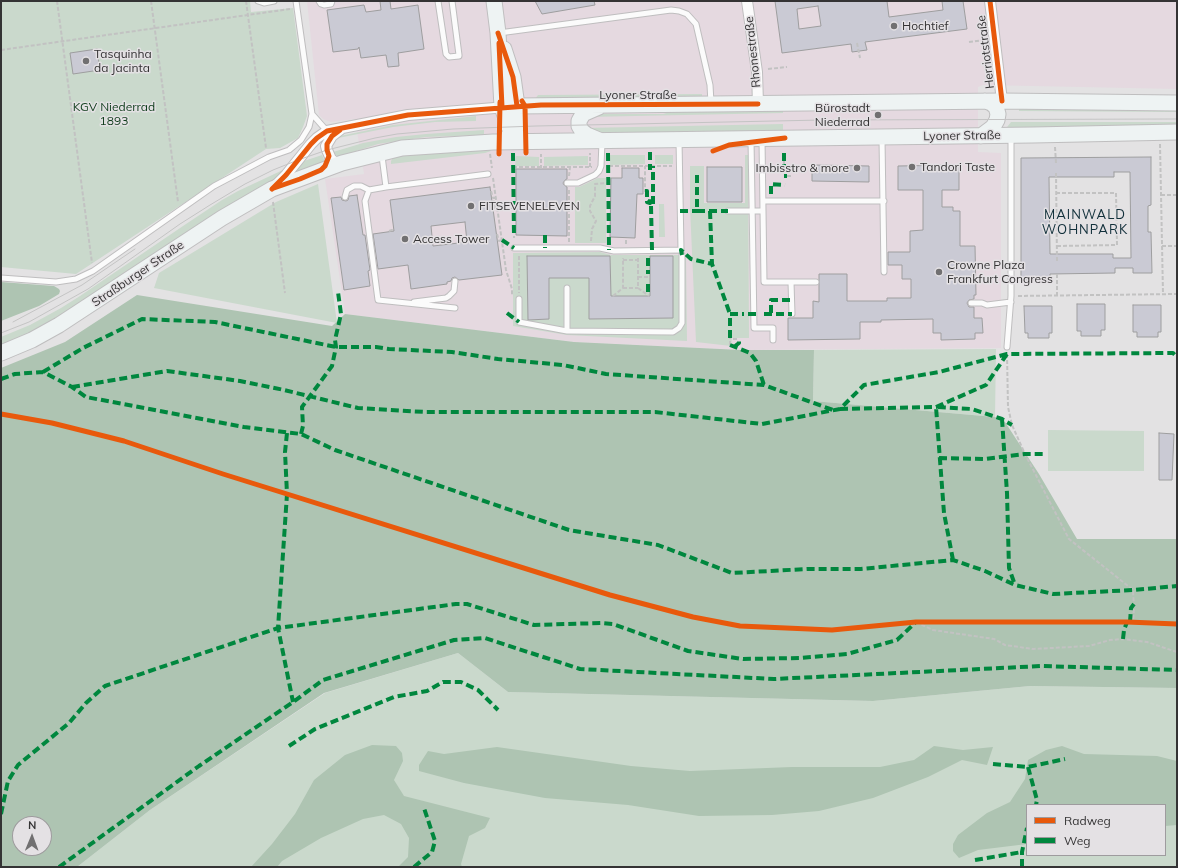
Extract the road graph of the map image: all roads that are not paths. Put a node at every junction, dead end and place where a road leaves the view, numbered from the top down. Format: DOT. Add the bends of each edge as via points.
graph roads {
  1 [pos="258,1"];
  2 [pos="274,1"];
  3 [pos="296,1"];
  4 [pos="319,1"];
  5 [pos="332,1"];
  6 [pos="438,1"];
  7 [pos="452,1"];
  8 [pos="494,1"];
  9 [pos="747,1"];
  10 [pos="990,1"];
  11 [pos="498,33"];
  12 [pos="985,101"];
  13 [pos="1002,101"];
  14 [pos="1177,103"];
  15 [pos="614,104"];
  16 [pos="711,104"];
  17 [pos="758,104"];
  18 [pos="510,107"];
  19 [pos="312,114"];
  20 [pos="345,127"];
  21 [pos="513,131"];
  22 [pos="326,132"];
  23 [pos="1177,132"];
  24 [pos="981,136"];
  25 [pos="1011,136"];
  26 [pos="882,137"];
  27 [pos="756,138"];
  28 [pos="679,139"];
  29 [pos="602,141"];
  30 [pos="526,142"];
  31 [pos="492,148"];
  32 [pos="381,153"];
  33 [pos="342,163"];
  34 [pos="488,174"];
  35 [pos="568,183"];
  36 [pos="386,187"];
  37 [pos="369,190"];
  38 [pos="272,193"];
  39 [pos="344,197"];
  40 [pos="763,201"];
  41 [pos="884,201"];
  42 [pos="728,211"];
  43 [pos="752,211"];
  44 [pos="763,211"];
  45 [pos="516,248"];
  46 [pos="682,255"];
  47 [pos="884,272"];
  48 [pos="1,278"];
  49 [pos="455,281"];
  50 [pos="792,282"];
  51 [pos="816,282"];
  52 [pos="567,288"];
  53 [pos="519,299"];
  54 [pos="1011,299"];
  55 [pos="407,303"];
  56 [pos="971,303"];
  57 [pos="455,308"];
  58 [pos="792,314"];
  59 [pos="567,331"];
  60 [pos="773,340"];
  61 [pos="1007,346"];
  62 [pos="1,353"];
  1 -- 2 [label="lane"];
  3 -- 19 [label="lane"];
  4 -- 5 [label="lane" via="324,5 331,4"];
  6 -- 7 [label="lane" via="448,58 460,55"];
  8 -- 11 [label="main road"];
  9 -- 17 [label="street, Rhonestraße" via="757,72"];
  10 -- 13 [label="street, Herriotstraße"];
  11 -- 16 [label="lane" via="679,11 687,14 696,24 710,85"];
  11 -- 18 [label="main road"];
  12 -- 13 [label="main road, Lyoner Straße"];
  12 -- 17 [label="main road, Lyoner Straße"];
  12 -- 24 [label="main road" via="996,107 998,114 993,127"];
  13 -- 14 [label="main road, Lyoner Straße"];
  15 -- 16 [label="main road, Lyoner Straße"];
  15 -- 18 [label="main road, Lyoner Straße"];
  15 -- 29 [label="main road" via="587,112 580,121 582,131"];
  16 -- 17 [label="main road, Lyoner Straße"];
  18 -- 20 [label="street, Straßburger Straße" via="408,115"];
  18 -- 21 [label="main road" via="507,122"];
  19 -- 22 [label="lane"];
  19 -- 48 [label="lane" via="309,127 301,140 288,150 269,157 214,186 93,271 76,279 56,282"];
  20 -- 22 [label="street, Straßburger Straße"];
  20 -- 33 [label="street, Straßburger Straße" via="332,136 326,146 331,159"];
  21 -- 30 [label="main road"];
  21 -- 31 [label="main road"];
  22 -- 38 [label="street, Straßburger Straße" via="311,144"];
  23 -- 25 [label="main road, Lyoner Straße"];
  24 -- 25 [label="main road, Lyoner Straße"];
  24 -- 26 [label="main road, Lyoner Straße"];
  25 -- 54 [label="lane"];
  26 -- 27 [label="main road, Lyoner Straße"];
  26 -- 41 [label="lane"];
  27 -- 28 [label="main road, Lyoner Straße"];
  27 -- 40 [label="lane"];
  27 -- 43 [label="lane"];
  28 -- 29 [label="main road, Lyoner Straße"];
  28 -- 45 [label="lane" via="681,250"];
  29 -- 30 [label="main road, Lyoner Straße"];
  29 -- 35 [label="lane" via="599,171 578,183"];
  30 -- 31 [label="main road, Straßburger Straße"];
  31 -- 32 [label="main road, Straßburger Straße" via="428,146"];
  32 -- 33 [label="main road, Straßburger Straße"];
  32 -- 36 [label="lane"];
  33 -- 38 [label="main road, Straßburger Straße"];
  34 -- 36 [label="lane"];
  36 -- 37 [label="lane"];
  37 -- 39 [label="lane" via="354,186 347,190"];
  37 -- 55 [label="lane" via="365,201 378,300"];
  38 -- 62 [label="main road, Straßburger Straße" via="222,218 58,325"];
  40 -- 41 [label="lane"];
  40 -- 44 [label="lane"];
  41 -- 47 [label="lane"];
  42 -- 43 [label="lane"];
  43 -- 44 [label="lane"];
  43 -- 60 [label="lane" via="754,328 773,328"];
  44 -- 50 [label="lane" via="764,282"];
  46 -- 59 [label="lane" via="682,323 673,332"];
  49 -- 55 [label="lane" via="454,291 446,298"];
  50 -- 51 [label="lane"];
  50 -- 58 [label="lane"];
  52 -- 59 [label="lane"];
  53 -- 59 [label="lane" via="519,322"];
  54 -- 56 [label="lane" via="986,305"];
  54 -- 61 [label="lane"];
  55 -- 57 [label="lane"];
}
